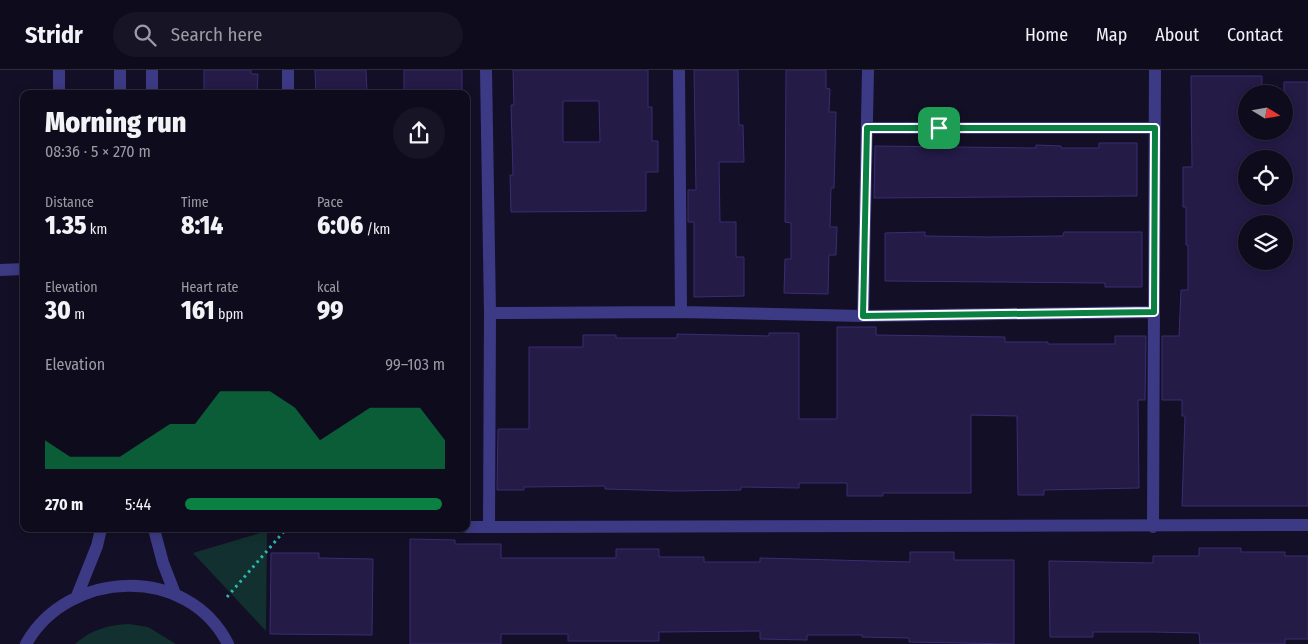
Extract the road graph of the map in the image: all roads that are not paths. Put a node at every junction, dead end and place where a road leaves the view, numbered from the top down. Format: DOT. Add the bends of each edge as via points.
graph roads {
  1 [pos="59,70"];
  2 [pos="120,70"];
  3 [pos="152,70"];
  4 [pos="288,70"];
  5 [pos="486,70"];
  6 [pos="679,70"];
  7 [pos="868,70"];
  8 [pos="1155,70"];
  9 [pos="59,90"];
  10 [pos="120,90"];
  11 [pos="152,90"];
  12 [pos="288,90"];
  13 [pos="867,128"];
  14 [pos="1155,128"];
  15 [pos="20,268"];
  16 [pos="0,270"];
  17 [pos="490,312"];
  18 [pos="681,312"];
  19 [pos="1154,312"];
  20 [pos="863,316"];
  21 [pos="1308,525"];
  22 [pos="470,527"];
  23 [pos="489,527"];
  24 [pos="1152,527"];
  25 [pos="100,532"];
  26 [pos="155,532"];
  27 [pos="175,594"];
  28 [pos="77,596"];
  29 [pos="26,644"];
  30 [pos="228,644"];
  1 -- 9 [label="street"];
  2 -- 10 [label="street"];
  3 -- 11 [label="street"];
  4 -- 12 [label="street"];
  5 -- 17 [label="street"];
  6 -- 18 [label="street"];
  7 -- 13 [label="street"];
  8 -- 14 [label="street"];
  13 -- 14 [label="street"];
  13 -- 20 [label="street"];
  14 -- 19 [label="street"];
  15 -- 16 [label="street"];
  17 -- 18 [label="street"];
  17 -- 23 [label="street"];
  18 -- 20 [label="street"];
  19 -- 20 [label="street"];
  19 -- 24 [label="street"];
  21 -- 24 [label="street"];
  22 -- 23 [label="street"];
  23 -- 24 [label="street"];
  25 -- 28 [label="street"];
  26 -- 27 [label="street"];
  27 -- 28 [label="street" via="142,585 125,585"];
  27 -- 30 [label="street" via="205,614"];
  28 -- 29 [label="street" via="49,616"];
}
